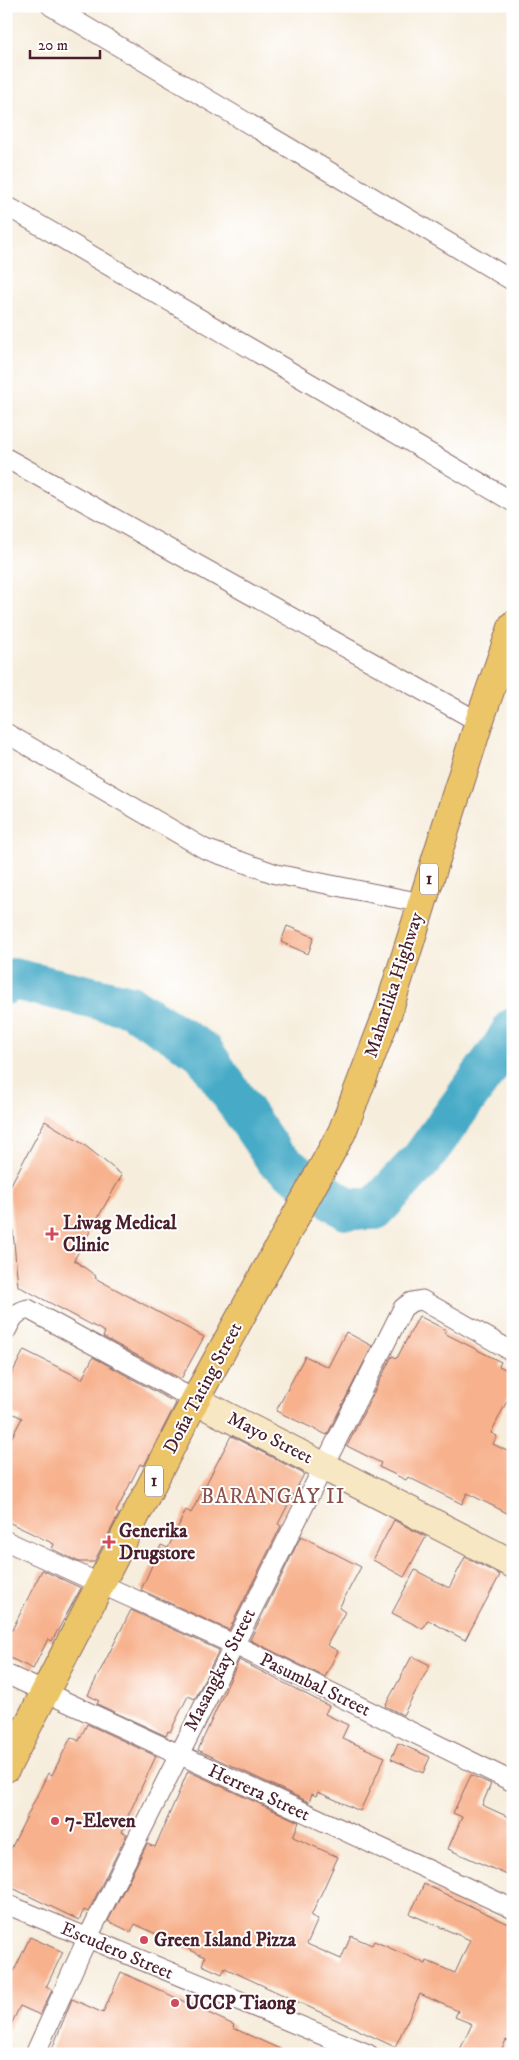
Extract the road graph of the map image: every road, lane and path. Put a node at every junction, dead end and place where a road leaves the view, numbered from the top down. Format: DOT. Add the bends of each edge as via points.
graph roads {
  1 [pos="51,6"];
  2 [pos="12,209"];
  3 [pos="513,280"];
  4 [pos="6,458"];
  5 [pos="513,502"];
  6 [pos="513,625"];
  7 [pos="479,722"];
  8 [pos="6,733"];
  9 [pos="422,903"];
  10 [pos="308,1196"];
  11 [pos="6,1331"];
  12 [pos="513,1352"];
  13 [pos="195,1400"];
  14 [pos="324,1466"];
  15 [pos="6,1541"];
  16 [pos="513,1564"];
  17 [pos="102,1584"];
  18 [pos="233,1644"];
  19 [pos="6,1674"];
  20 [pos="44,1693"];
  21 [pos="177,1756"];
  22 [pos="6,1768"];
  23 [pos="513,1782"];
  24 [pos="6,1904"];
  25 [pos="513,1909"];
  26 [pos="87,1939"];
  27 [pos="35,2054"];
  28 [pos="368,2054"];
  1 -- 3 [label="street"];
  2 -- 5 [label="street"];
  4 -- 7 [label="street"];
  6 -- 7 [label="main road, Maharlika Highway / 1"];
  7 -- 9 [label="main road, Maharlika Highway / 1"];
  8 -- 9 [label="street" via="205,849 276,874"];
  9 -- 10 [label="main road, Maharlika Highway / 1" via="388,1012 342,1132"];
  10 -- 13 [label="main road, Doña Tating Street / 1"];
  11 -- 13 [label="street, Mayo Street" via="13,1316 28,1309"];
  12 -- 14 [label="street, Masangkay Street" via="422,1300 411,1302 403,1308"];
  13 -- 14 [label="street, Mayo Street"];
  13 -- 17 [label="main road, Doña Tating Street / 1"];
  14 -- 16 [label="street, Mayo Street"];
  14 -- 18 [label="street, Masangkay Street"];
  15 -- 17 [label="street, Pasumbal Street"];
  17 -- 18 [label="street, Pasumbal Street"];
  17 -- 20 [label="main road, Doña Tating Street / 1"];
  18 -- 21 [label="street, Masangkay Street"];
  18 -- 23 [label="street, Pasumbal Street"];
  19 -- 20 [label="street, Herrera Street"];
  20 -- 21 [label="street, Herrera Street"];
  20 -- 22 [label="main road, Doña Tating Street / 1"];
  21 -- 25 [label="street, Herrera Street"];
  21 -- 26 [label="street, Masangkay Street"];
  24 -- 26 [label="street, Escudero Street"];
  26 -- 27 [label="street, Masangkay Street"];
  26 -- 28 [label="street, Escudero Street"];
}
